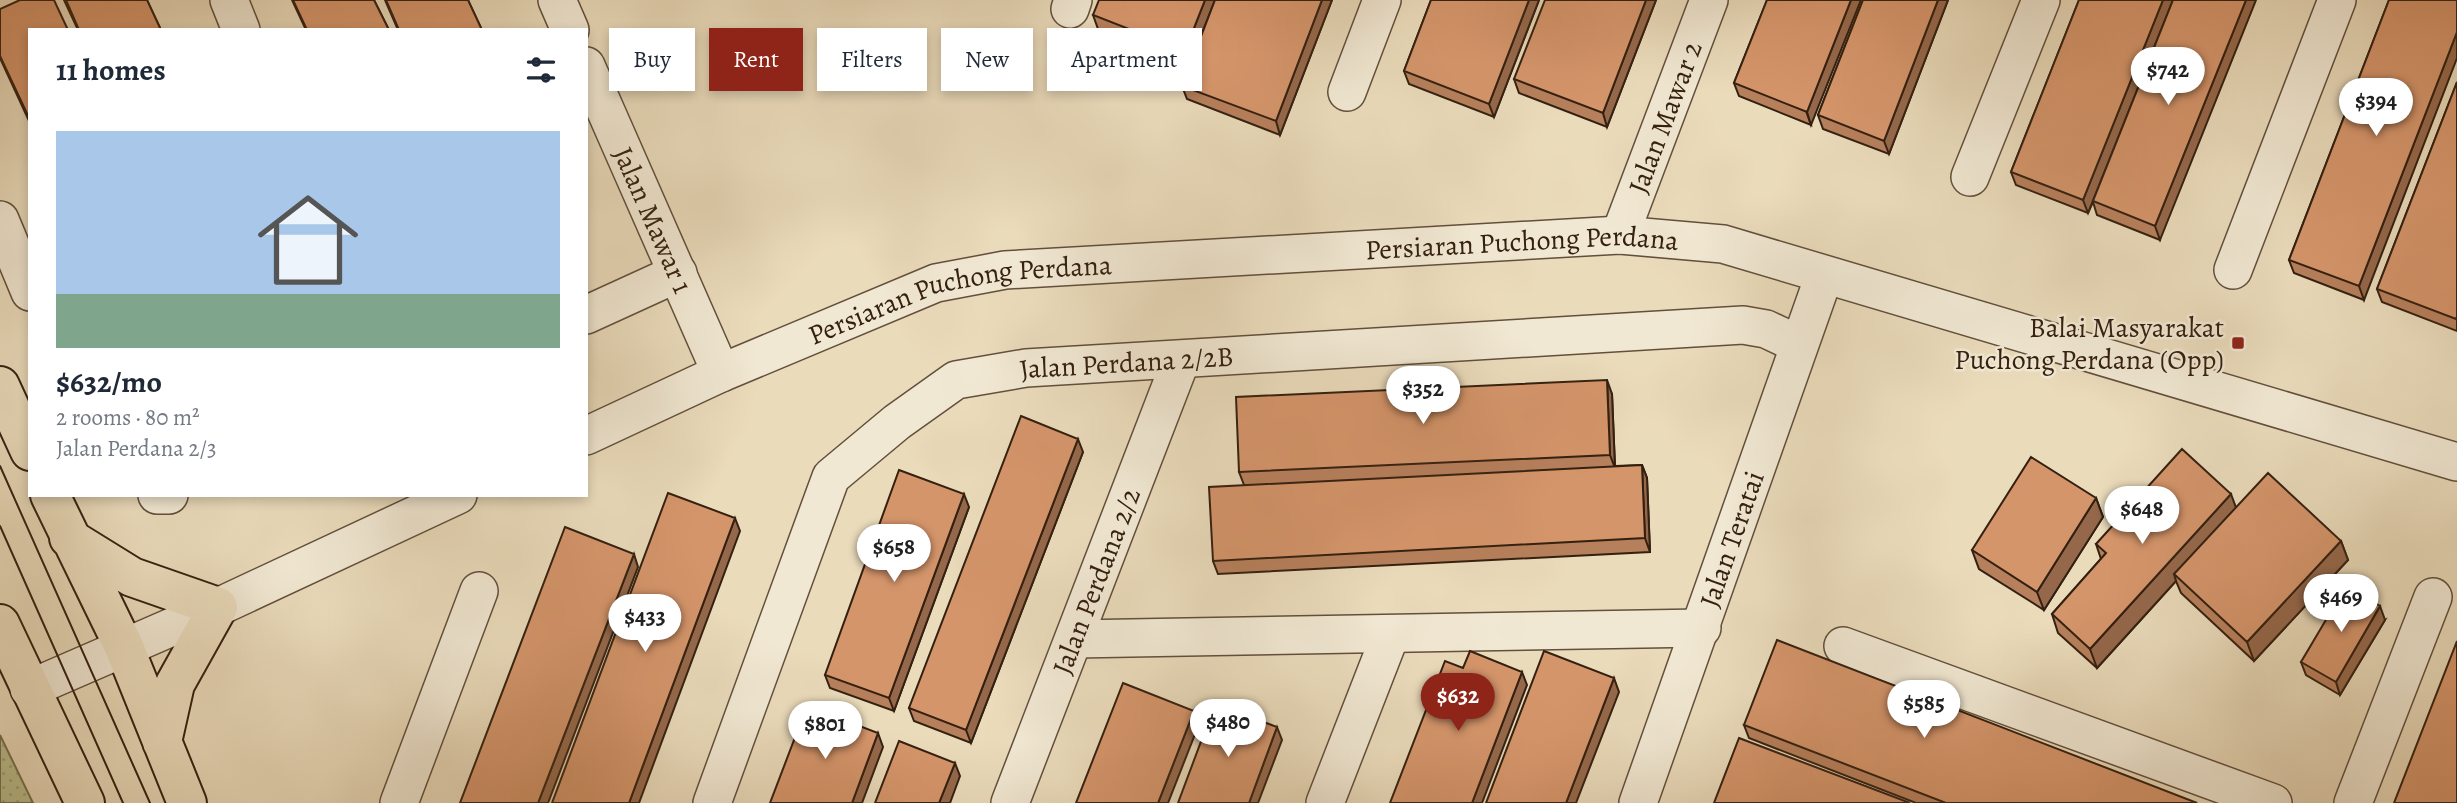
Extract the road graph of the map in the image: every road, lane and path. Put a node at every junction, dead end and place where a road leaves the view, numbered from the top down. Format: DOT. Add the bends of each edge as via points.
graph roads {
  1 [pos="229,0"];
  2 [pos="557,0"];
  3 [pos="1382,0"];
  4 [pos="1709,0"];
  5 [pos="2041,0"];
  6 [pos="2337,0"];
  7 [pos="241,28"];
  8 [pos="569,28"];
  9 [pos="588,70"];
  10 [pos="1347,92"];
  11 [pos="1970,177"];
  12 [pos="0,220"];
  13 [pos="1620,235"];
  14 [pos="2233,270"];
  15 [pos="678,273"];
  16 [pos="1824,276"];
  17 [pos="28,287"];
  18 [pos="588,314"];
  19 [pos="1798,344"];
  20 [pos="1181,360"];
  21 [pos="721,373"];
  22 [pos="0,386"];
  23 [pos="588,435"];
  24 [pos="28,447"];
  25 [pos="2457,462"];
  26 [pos="51,497"];
  27 [pos="454,497"];
  28 [pos="69,538"];
  29 [pos="480,591"];
  30 [pos="2433,597"];
  31 [pos="218,607"];
  32 [pos="0,624"];
  33 [pos="1702,628"];
  34 [pos="1390,636"];
  35 [pos="1073,639"];
  36 [pos="1843,646"];
  37 [pos="124,647"];
  38 [pos="29,689"];
  39 [pos="162,742"];
  40 [pos="85,803"];
  41 [pos="187,803"];
  42 [pos="399,803"];
  43 [pos="712,803"];
  44 [pos="1010,803"];
  45 [pos="1325,803"];
  46 [pos="1638,803"];
  47 [pos="2273,803"];
  48 [pos="2353,803"];
  1 -- 7 [label="street"];
  2 -- 8 [label="street"];
  3 -- 10 [label="street"];
  4 -- 13 [label="street, Jalan Mawar 2"];
  5 -- 11 [label="street"];
  6 -- 14 [label="street"];
  9 -- 15 [label="street, Jalan Mawar 1"];
  12 -- 17 [label="street"];
  13 -- 16 [label="street, Persiaran Puchong Perdana" via="1723,244"];
  13 -- 21 [label="street, Persiaran Puchong Perdana" via="1005,270 936,283"];
  15 -- 18 [label="street"];
  15 -- 21 [label="street, Jalan Mawar 1"];
  16 -- 19 [label="street, Jalan Teratai"];
  16 -- 25 [label="street, Persiaran Puchong Perdana"];
  19 -- 20 [label="street, Jalan Perdana 2/2B" via="1766,329 1743,325"];
  19 -- 33 [label="street, Jalan Teratai"];
  20 -- 35 [label="street, Jalan Perdana 2/2"];
  20 -- 43 [label="street, Jalan Perdana 2/2B" via="1026,368 956,380 831,477"];
  21 -- 23 [label="street, Persiaran Puchong Perdana"];
  22 -- 24 [label="main road"];
  26 -- 28 [label="main road"];
  27 -- 31 [label="street"];
  28 -- 31 [label="main road" via="132,577"];
  28 -- 37 [label="main road"];
  29 -- 42 [label="street"];
  30 -- 48 [label="street"];
  31 -- 37 [label="street"];
  31 -- 39 [label="main road" via="175,684"];
  32 -- 38 [label="main road"];
  33 -- 34 [label="street"];
  33 -- 46 [label="street, Jalan Teratai"];
  34 -- 35 [label="street"];
  34 -- 45 [label="street"];
  35 -- 44 [label="street, Jalan Perdana 2/2"];
  36 -- 47 [label="street"];
  37 -- 38 [label="street"];
  37 -- 39 [label="main road"];
  38 -- 40 [label="main road"];
  39 -- 41 [label="main road"];
}
